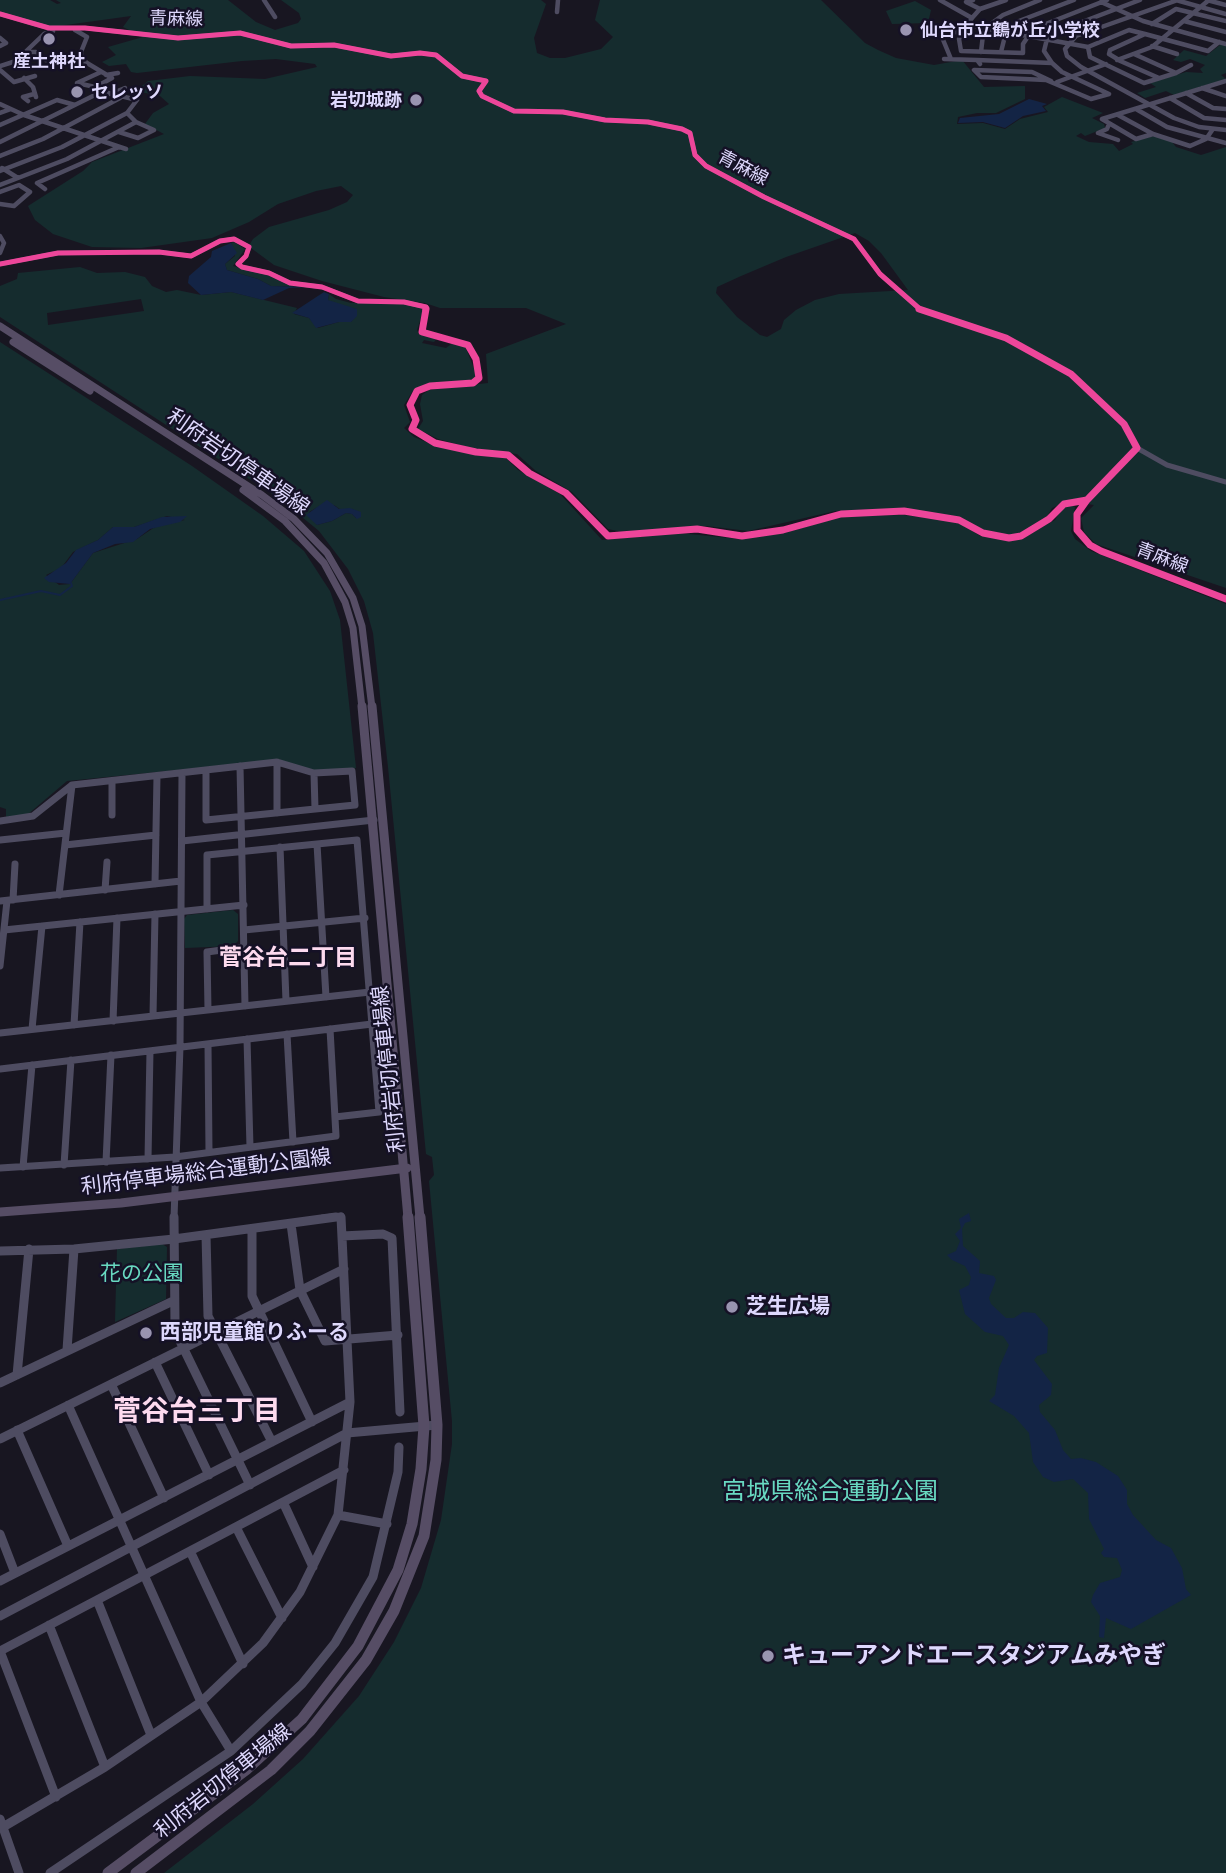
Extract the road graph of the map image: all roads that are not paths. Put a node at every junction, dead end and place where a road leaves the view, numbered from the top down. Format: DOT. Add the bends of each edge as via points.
graph roads {
  1 [pos="264,0"];
  2 [pos="558,0"];
  3 [pos="940,0"];
  4 [pos="973,0"];
  5 [pos="1006,0"];
  6 [pos="1040,0"];
  7 [pos="1074,0"];
  8 [pos="1140,0"];
  9 [pos="1177,0"];
  10 [pos="1208,0"];
  11 [pos="964,1"];
  12 [pos="1102,1"];
  13 [pos="1226,5"];
  14 [pos="990,6"];
  15 [pos="1200,7"];
  16 [pos="980,9"];
  17 [pos="1116,9"];
  18 [pos="557,12"];
  19 [pos="1006,13"];
  20 [pos="1194,13"];
  21 [pos="0,14"];
  22 [pos="1226,14"];
  23 [pos="1132,16"];
  24 [pos="275,18"];
  25 [pos="972,18"];
  26 [pos="1184,21"];
  27 [pos="1226,21"];
  28 [pos="1153,24"];
  29 [pos="967,25"];
  30 [pos="65,28"];
  31 [pos="987,28"];
  32 [pos="1174,30"];
  33 [pos="1006,32"];
  34 [pos="1226,32"];
  35 [pos="962,33"];
  36 [pos="1145,34"];
  37 [pos="1027,35"];
  38 [pos="0,38"];
  39 [pos="1047,39"];
  40 [pos="1163,39"];
  41 [pos="1219,42"];
  42 [pos="1068,43"];
  43 [pos="1226,44"];
  44 [pos="0,46"];
  45 [pos="1088,47"];
  46 [pos="1152,47"];
  47 [pos="981,51"];
  48 [pos="29,52"];
  49 [pos="1001,52"];
  50 [pos="1134,54"];
  51 [pos="1177,54"];
  52 [pos="944,59"];
  53 [pos="951,59"];
  54 [pos="46,60"];
  55 [pos="1118,60"];
  56 [pos="977,61"];
  57 [pos="86,62"];
  58 [pos="1052,64"];
  59 [pos="1105,65"];
  60 [pos="1191,65"];
  61 [pos="72,67"];
  62 [pos="0,68"];
  63 [pos="115,71"];
  64 [pos="1089,71"];
  65 [pos="104,73"];
  66 [pos="1176,73"];
  67 [pos="35,76"];
  68 [pos="1072,77"];
  69 [pos="24,78"];
  70 [pos="1160,79"];
  71 [pos="1226,81"];
  72 [pos="1054,82"];
  73 [pos="96,87"];
  74 [pos="125,88"];
  75 [pos="1202,88"];
  76 [pos="101,92"];
  77 [pos="1186,93"];
  78 [pos="109,95"];
  79 [pos="1226,96"];
  80 [pos="120,98"];
  81 [pos="1170,98"];
  82 [pos="28,100"];
  83 [pos="0,104"];
  84 [pos="1151,104"];
  85 [pos="75,106"];
  86 [pos="1226,108"];
  87 [pos="10,109"];
  88 [pos="1136,109"];
  89 [pos="0,113"];
  90 [pos="127,113"];
  91 [pos="24,115"];
  92 [pos="1118,115"];
  93 [pos="1226,120"];
  94 [pos="44,122"];
  95 [pos="136,122"];
  96 [pos="1109,124"];
  97 [pos="0,125"];
  98 [pos="64,128"];
  99 [pos="1213,129"];
  100 [pos="1226,130"];
  101 [pos="119,132"];
  102 [pos="1153,134"];
  103 [pos="83,135"];
  104 [pos="1206,139"];
  105 [pos="1118,140"];
  106 [pos="103,141"];
  107 [pos="0,142"];
  108 [pos="1226,143"];
  109 [pos="0,156"];
  110 [pos="2,169"];
  111 [pos="26,175"];
  112 [pos="18,178"];
  113 [pos="37,183"];
  114 [pos="0,185"];
  115 [pos="45,188"];
  116 [pos="0,192"];
  117 [pos="0,198"];
  118 [pos="0,204"];
  119 [pos="0,236"];
  120 [pos="0,253"];
  121 [pos="0,264"];
  122 [pos="0,326"];
  123 [pos="0,333"];
  124 [pos="1137,448"];
  125 [pos="1226,482"];
  126 [pos="1087,500"];
  127 [pos="1226,599"];
  128 [pos="276,762"];
  129 [pos="240,766"];
  130 [pos="205,771"];
  131 [pos="182,773"];
  132 [pos="314,773"];
  133 [pos="157,776"];
  134 [pos="112,780"];
  135 [pos="72,785"];
  136 [pos="315,809"];
  137 [pos="277,813"];
  138 [pos="112,815"];
  139 [pos="242,817"];
  140 [pos="377,820"];
  141 [pos="0,821"];
  142 [pos="66,833"];
  143 [pos="243,834"];
  144 [pos="156,835"];
  145 [pos="0,840"];
  146 [pos="182,841"];
  147 [pos="317,844"];
  148 [pos="65,845"];
  149 [pos="280,847"];
  150 [pos="243,851"];
  151 [pos="107,862"];
  152 [pos="15,864"];
  153 [pos="181,881"];
  154 [pos="155,884"];
  155 [pos="105,890"];
  156 [pos="59,895"];
  157 [pos="7,901"];
  158 [pos="244,905"];
  159 [pos="207,909"];
  160 [pos="181,912"];
  161 [pos="155,914"];
  162 [pos="117,918"];
  163 [pos="365,918"];
  164 [pos="80,922"];
  165 [pos="322,922"];
  166 [pos="42,926"];
  167 [pos="283,926"];
  168 [pos="4,930"];
  169 [pos="244,930"];
  170 [pos="244,947"];
  171 [pos="0,967"];
  172 [pos="388,990"];
  173 [pos="369,992"];
  174 [pos="326,997"];
  175 [pos="286,1001"];
  176 [pos="245,1006"];
  177 [pos="208,1010"];
  178 [pos="180,1013"];
  179 [pos="153,1016"];
  180 [pos="113,1021"];
  181 [pos="372,1024"];
  182 [pos="74,1025"];
  183 [pos="330,1029"];
  184 [pos="32,1030"];
  185 [pos="0,1033"];
  186 [pos="287,1034"];
  187 [pos="247,1039"];
  188 [pos="208,1044"];
  189 [pos="180,1047"];
  190 [pos="150,1051"];
  191 [pos="111,1055"];
  192 [pos="71,1060"];
  193 [pos="32,1065"];
  194 [pos="0,1069"];
  195 [pos="335,1117"];
  196 [pos="293,1142"];
  197 [pos="250,1147"];
  198 [pos="209,1152"];
  199 [pos="175,1157"];
  200 [pos="148,1159"];
  201 [pos="106,1162"];
  202 [pos="64,1165"];
  203 [pos="23,1167"];
  204 [pos="416,1167"];
  205 [pos="0,1168"];
  206 [pos="404,1169"];
  207 [pos="174,1196"];
  208 [pos="0,1212"];
  209 [pos="291,1224"];
  210 [pos="252,1229"];
  211 [pos="206,1235"];
  212 [pos="342,1236"];
  213 [pos="174,1240"];
  214 [pos="74,1249"];
  215 [pos="29,1250"];
  216 [pos="0,1251"];
  217 [pos="344,1269"];
  218 [pos="300,1290"];
  219 [pos="173,1301"];
  220 [pos="258,1311"];
  221 [pos="215,1332"];
  222 [pos="398,1335"];
  223 [pos="347,1341"];
  224 [pos="183,1348"];
  225 [pos="67,1350"];
  226 [pos="155,1362"];
  227 [pos="17,1375"];
  228 [pos="0,1383"];
  229 [pos="111,1384"];
  230 [pos="350,1402"];
  231 [pos="68,1405"];
  232 [pos="400,1412"];
  233 [pos="312,1422"];
  234 [pos="437,1425"];
  235 [pos="424,1426"];
  236 [pos="17,1430"];
  237 [pos="347,1433"];
  238 [pos="0,1439"];
  239 [pos="272,1442"];
  240 [pos="399,1447"];
  241 [pos="239,1461"];
  242 [pos="344,1470"];
  243 [pos="209,1475"];
  244 [pos="250,1485"];
  245 [pos="164,1498"];
  246 [pos="283,1502"];
  247 [pos="338,1514"];
  248 [pos="118,1521"];
  249 [pos="387,1524"];
  250 [pos="236,1527"];
  251 [pos="0,1534"];
  252 [pos="68,1546"];
  253 [pos="131,1547"];
  254 [pos="190,1551"];
  255 [pos="313,1567"];
  256 [pos="15,1573"];
  257 [pos="144,1576"];
  258 [pos="0,1581"];
  259 [pos="97,1600"];
  260 [pos="0,1616"];
  261 [pos="282,1618"];
  262 [pos="49,1625"];
  263 [pos="0,1651"];
  264 [pos="243,1664"];
  265 [pos="201,1702"];
  266 [pos="151,1735"];
  267 [pos="231,1751"];
  268 [pos="105,1766"];
  269 [pos="56,1797"];
  270 [pos="1,1823"];
  271 [pos="19,1873"];
  272 [pos="51,1873"];
  273 [pos="108,1873"];
  274 [pos="136,1873"];
  1 -- 24 [label="street"];
  2 -- 18 [label="street"];
  3 -- 25 [label="street"];
  4 -- 11 [label="street"];
  5 -- 14 [label="street"];
  6 -- 19 [label="street"];
  7 -- 33 [label="street" via="1032,14"];
  8 -- 17 [label="street"];
  9 -- 15 [label="street"];
  9 -- 23 [label="street"];
  10 -- 13 [label="street"];
  10 -- 15 [label="street"];
  11 -- 16 [label="street"];
  12 -- 17 [label="street"];
  12 -- 37 [label="street" via="1043,23"];
  14 -- 16 [label="street"];
  14 -- 19 [label="street"];
  15 -- 20 [label="street"];
  15 -- 22 [label="street"];
  16 -- 25 [label="street"];
  17 -- 23 [label="street"];
  17 -- 39 [label="street" via="1063,27"];
  19 -- 31 [label="street"];
  20 -- 26 [label="street"];
  20 -- 27 [label="street"];
  20 -- 28 [label="street" via="1176,9"];
  21 -- 30 [label="street, 青麻線"];
  23 -- 28 [label="street"];
  23 -- 42 [label="street"];
  25 -- 29 [label="street"];
  26 -- 32 [label="street"];
  26 -- 34 [label="street"];
  28 -- 32 [label="street"];
  29 -- 31 [label="street"];
  29 -- 35 [label="street"];
  30 -- 48 [label="street" via="44,34"];
  30 -- 57 [label="street" via="87,37 81,52"];
  30 -- 124 [label="street, 青麻線" via="185,38 240,33 291,46 334,46 391,57 429,54 440,56 462,76 483,79 487,83 479,91 482,96 514,111 563,112 682,129 690,133 695,155 706,166 854,239 880,274 923,312 1006,338 1070,374 1124,424"];
  31 -- 33 [label="street"];
  31 -- 47 [label="street"];
  32 -- 40 [label="street"];
  32 -- 41 [label="street"];
  33 -- 37 [label="street"];
  33 -- 49 [label="street"];
  35 -- 47 [label="street" via="961,51"];
  35 -- 53 [label="street" via="939,30"];
  36 -- 40 [label="street"];
  36 -- 45 [label="street" via="1129,30"];
  36 -- 55 [label="street" via="1110,50"];
  37 -- 39 [label="street"];
  37 -- 49 [label="street" via="1023,53"];
  38 -- 44 [label="street" via="6,43"];
  39 -- 42 [label="street"];
  39 -- 58 [label="street" via="1044,51"];
  40 -- 41 [label="street" via="1208,51"];
  40 -- 46 [label="street"];
  41 -- 43 [label="street"];
  42 -- 45 [label="street"];
  42 -- 64 [label="street" via="1067,56"];
  45 -- 59 [label="street" via="1090,57"];
  46 -- 50 [label="street"];
  46 -- 51 [label="street"];
  47 -- 49 [label="street"];
  48 -- 54 [label="street"];
  48 -- 62 [label="street"];
  50 -- 55 [label="street"];
  50 -- 66 [label="street"];
  52 -- 53 [label="street"];
  53 -- 56 [label="street"];
  55 -- 59 [label="street"];
  55 -- 70 [label="street"];
  56 -- 58 [label="street"];
  56 -- 72 [label="street" via="982,69 1032,72"];
  57 -- 61 [label="street"];
  57 -- 65 [label="street"];
  58 -- 68 [label="street"];
  59 -- 64 [label="street"];
  59 -- 70 [label="street" via="1144,83"];
  60 -- 66 [label="street"];
  62 -- 69 [label="street" via="14,82"];
  63 -- 65 [label="street"];
  64 -- 68 [label="street"];
  64 -- 84 [label="street"];
  65 -- 73 [label="street" via="112,78"];
  65 -- 73 [label="street" via="77,83"];
  66 -- 70 [label="street"];
  67 -- 69 [label="street"];
  68 -- 72 [label="street"];
  68 -- 72 [label="street" via="1109,94 1091,99"];
  69 -- 82 [label="street" via="35,95 23,97"];
  71 -- 75 [label="street"];
  73 -- 76 [label="street" via="92,89"];
  74 -- 78 [label="street"];
  75 -- 77 [label="street"];
  75 -- 79 [label="street"];
  76 -- 78 [label="street"];
  76 -- 85 [label="street"];
  77 -- 81 [label="street"];
  77 -- 86 [label="street" via="1205,105"];
  78 -- 80 [label="street"];
  80 -- 90 [label="street" via="138,101"];
  80 -- 98 [label="street"];
  81 -- 84 [label="street"];
  81 -- 93 [label="street" via="1205,118"];
  83 -- 87 [label="street"];
  84 -- 88 [label="street"];
  84 -- 99 [label="street" via="1184,123"];
  85 -- 91 [label="street" via="57,100"];
  85 -- 94 [label="street"];
  87 -- 89 [label="street"];
  87 -- 91 [label="street"];
  88 -- 92 [label="street"];
  88 -- 104 [label="street" via="1167,127"];
  90 -- 95 [label="street"];
  90 -- 103 [label="street"];
  91 -- 94 [label="street"];
  91 -- 97 [label="street"];
  92 -- 96 [label="street" via="1102,119"];
  92 -- 102 [label="street"];
  94 -- 98 [label="street"];
  94 -- 107 [label="street"];
  95 -- 101 [label="street"];
  95 -- 101 [label="street" via="154,130 138,138"];
  96 -- 102 [label="street" via="1136,139"];
  96 -- 105 [label="street" via="1098,133"];
  98 -- 103 [label="street"];
  98 -- 109 [label="street"];
  99 -- 100 [label="street"];
  99 -- 104 [label="street"];
  101 -- 106 [label="street"];
  102 -- 104 [label="street" via="1190,146"];
  103 -- 106 [label="street"];
  103 -- 110 [label="street"];
  104 -- 108 [label="street"];
  106 -- 111 [label="street"];
  106 -- 113 [label="street" via="123,148"];
  110 -- 112 [label="street"];
  111 -- 112 [label="street"];
  111 -- 113 [label="street"];
  112 -- 114 [label="street"];
  113 -- 115 [label="street"];
  116 -- 117 [label="street"];
  116 -- 118 [label="street" via="19,185 30,192 13,206"];
  119 -- 120 [label="street" via="4,243"];
  121 -- 126 [label="street" via="58,253 191,256 234,239 249,247 238,264 242,267 358,301 426,307 422,332 468,345 480,378 417,391 411,405 416,420 412,429 435,443 508,455 528,473 566,493 608,536 697,529 742,536 841,514 904,511 959,520 983,533 1009,538 1049,519 1064,504"];
  122 -- 140 [label="main road, 利府岩切停車場線" via="262,495 327,554 353,598 362,626"];
  123 -- 140 [label="main road, 利府岩切停車場線" via="256,498 295,530 324,563 345,601 353,628"];
  124 -- 125 [label="street" via="1167,465"];
  124 -- 126 [label="street, 青麻線"];
  126 -- 127 [label="street, 青麻線" via="1076,523 1090,545"];
  128 -- 129 [label="street"];
  128 -- 132 [label="street"];
  128 -- 137 [label="street"];
  129 -- 130 [label="street"];
  129 -- 139 [label="street"];
  130 -- 131 [label="street"];
  130 -- 139 [label="street" via="206,820"];
  131 -- 133 [label="street"];
  131 -- 146 [label="street"];
  132 -- 136 [label="street"];
  132 -- 136 [label="street" via="352,771 355,805"];
  133 -- 134 [label="street"];
  133 -- 144 [label="street"];
  134 -- 135 [label="street"];
  134 -- 138 [label="street"];
  135 -- 141 [label="street" via="33,816"];
  135 -- 142 [label="street"];
  136 -- 137 [label="street"];
  137 -- 139 [label="street"];
  139 -- 143 [label="street"];
  140 -- 143 [label="street"];
  140 -- 172 [label="main road, 利府岩切停車場線"];
  140 -- 204 [label="main road, 利府岩切停車場線"];
  142 -- 145 [label="street"];
  142 -- 148 [label="street"];
  143 -- 146 [label="street"];
  143 -- 150 [label="street"];
  144 -- 148 [label="street"];
  144 -- 154 [label="street"];
  146 -- 153 [label="street"];
  147 -- 149 [label="street"];
  147 -- 163 [label="street" via="357,840"];
  147 -- 165 [label="street"];
  148 -- 156 [label="street"];
  149 -- 150 [label="street"];
  149 -- 167 [label="street"];
  150 -- 158 [label="street"];
  150 -- 159 [label="street" via="207,855"];
  151 -- 155 [label="street"];
  152 -- 157 [label="street"];
  153 -- 154 [label="street"];
  153 -- 160 [label="street"];
  154 -- 155 [label="street"];
  155 -- 156 [label="street"];
  156 -- 157 [label="street"];
  157 -- 168 [label="street"];
  158 -- 159 [label="street"];
  158 -- 169 [label="street"];
  159 -- 160 [label="street"];
  160 -- 161 [label="street"];
  160 -- 178 [label="street"];
  161 -- 162 [label="street"];
  161 -- 179 [label="street"];
  162 -- 164 [label="street"];
  162 -- 180 [label="street"];
  163 -- 165 [label="street"];
  163 -- 173 [label="street"];
  164 -- 166 [label="street"];
  164 -- 182 [label="street"];
  165 -- 167 [label="street"];
  165 -- 174 [label="street"];
  166 -- 168 [label="street"];
  166 -- 184 [label="street"];
  167 -- 169 [label="street"];
  167 -- 175 [label="street"];
  168 -- 171 [label="street"];
  169 -- 170 [label="street"];
  170 -- 176 [label="street"];
  170 -- 177 [label="street" via="207,952"];
  172 -- 173 [label="street"];
  172 -- 206 [label="main road, 利府岩切停車場線"];
  173 -- 174 [label="street"];
  173 -- 181 [label="street"];
  174 -- 175 [label="street"];
  175 -- 176 [label="street"];
  176 -- 177 [label="street"];
  177 -- 178 [label="street"];
  178 -- 179 [label="street"];
  178 -- 189 [label="street"];
  179 -- 180 [label="street"];
  180 -- 182 [label="street"];
  181 -- 183 [label="street"];
  181 -- 195 [label="street" via="379,1112"];
  182 -- 184 [label="street"];
  183 -- 186 [label="street"];
  183 -- 195 [label="street"];
  184 -- 185 [label="street"];
  186 -- 187 [label="street"];
  186 -- 196 [label="street"];
  187 -- 188 [label="street"];
  187 -- 197 [label="street"];
  188 -- 189 [label="street"];
  188 -- 198 [label="street"];
  189 -- 190 [label="street"];
  189 -- 199 [label="street"];
  190 -- 191 [label="street"];
  190 -- 200 [label="street"];
  191 -- 192 [label="street"];
  191 -- 201 [label="street"];
  192 -- 193 [label="street"];
  192 -- 202 [label="street"];
  193 -- 194 [label="street"];
  193 -- 203 [label="street"];
  195 -- 196 [label="street" via="336,1136"];
  196 -- 197 [label="street"];
  197 -- 198 [label="street"];
  198 -- 199 [label="street"];
  199 -- 200 [label="street"];
  199 -- 207 [label="street"];
  200 -- 201 [label="street"];
  201 -- 202 [label="street"];
  202 -- 203 [label="street"];
  203 -- 205 [label="street"];
  204 -- 206 [label="main road, 利府停車場総合運動公園線"];
  204 -- 234 [label="main road, 利府岩切停車場線"];
  206 -- 207 [label="main road, 利府停車場総合運動公園線"];
  206 -- 235 [label="main road, 利府岩切停車場線"];
  207 -- 208 [label="main road, 利府停車場総合運動公園線"];
  207 -- 213 [label="street"];
  209 -- 210 [label="street"];
  209 -- 212 [label="street" via="341,1216"];
  209 -- 218 [label="street"];
  210 -- 211 [label="street"];
  210 -- 220 [label="street" via="253,1296"];
  211 -- 213 [label="street"];
  211 -- 221 [label="street" via="208,1317"];
  212 -- 217 [label="street"];
  212 -- 222 [label="street" via="383,1234 392,1238"];
  213 -- 214 [label="street"];
  213 -- 219 [label="street"];
  214 -- 215 [label="street"];
  214 -- 225 [label="street"];
  215 -- 216 [label="street"];
  215 -- 227 [label="street"];
  217 -- 218 [label="street"];
  217 -- 223 [label="street"];
  218 -- 220 [label="street"];
  218 -- 223 [label="street" via="325,1341"];
  219 -- 224 [label="street"];
  219 -- 225 [label="street"];
  220 -- 221 [label="street"];
  220 -- 233 [label="street"];
  221 -- 224 [label="street"];
  221 -- 239 [label="street"];
  222 -- 223 [label="street"];
  222 -- 232 [label="street"];
  223 -- 230 [label="street"];
  224 -- 226 [label="street"];
  224 -- 241 [label="street"];
  225 -- 227 [label="street"];
  226 -- 229 [label="street"];
  226 -- 243 [label="street"];
  227 -- 228 [label="street"];
  229 -- 231 [label="street"];
  229 -- 245 [label="street"];
  230 -- 233 [label="street"];
  230 -- 237 [label="street"];
  231 -- 236 [label="street"];
  231 -- 248 [label="street"];
  233 -- 239 [label="street"];
  234 -- 235 [label="street"];
  234 -- 274 [label="main road, 利府岩切停車場線" via="435,1473 424,1536 394,1611 366,1660 339,1698 271,1770"];
  235 -- 237 [label="street"];
  235 -- 273 [label="main road, 利府岩切停車場線" via="412,1524 398,1570 358,1646 322,1695 275,1744 214,1797"];
  236 -- 238 [label="street"];
  236 -- 252 [label="street"];
  237 -- 242 [label="street"];
  237 -- 244 [label="street"];
  239 -- 241 [label="street"];
  240 -- 249 [label="street"];
  241 -- 243 [label="street"];
  241 -- 244 [label="street"];
  242 -- 246 [label="street"];
  242 -- 247 [label="street"];
  243 -- 245 [label="street"];
  244 -- 253 [label="street"];
  245 -- 248 [label="street"];
  246 -- 250 [label="street"];
  246 -- 255 [label="street"];
  247 -- 249 [label="street"];
  247 -- 255 [label="street"];
  248 -- 252 [label="street"];
  248 -- 253 [label="street"];
  249 -- 267 [label="street" via="373,1577 335,1643 302,1684"];
  250 -- 254 [label="street"];
  250 -- 261 [label="street"];
  251 -- 256 [label="street"];
  252 -- 256 [label="street"];
  253 -- 257 [label="street"];
  253 -- 260 [label="street"];
  254 -- 257 [label="street"];
  254 -- 264 [label="street"];
  255 -- 261 [label="street"];
  256 -- 258 [label="street"];
  257 -- 259 [label="street"];
  257 -- 265 [label="street"];
  259 -- 262 [label="street"];
  259 -- 266 [label="street"];
  261 -- 264 [label="street"];
  262 -- 263 [label="street"];
  262 -- 268 [label="street"];
  263 -- 269 [label="street"];
  264 -- 265 [label="street"];
  265 -- 266 [label="street"];
  265 -- 267 [label="street"];
  266 -- 268 [label="street"];
  267 -- 272 [label="street"];
  268 -- 269 [label="street"];
  269 -- 270 [label="street"];
  270 -- 271 [label="street"];
}
